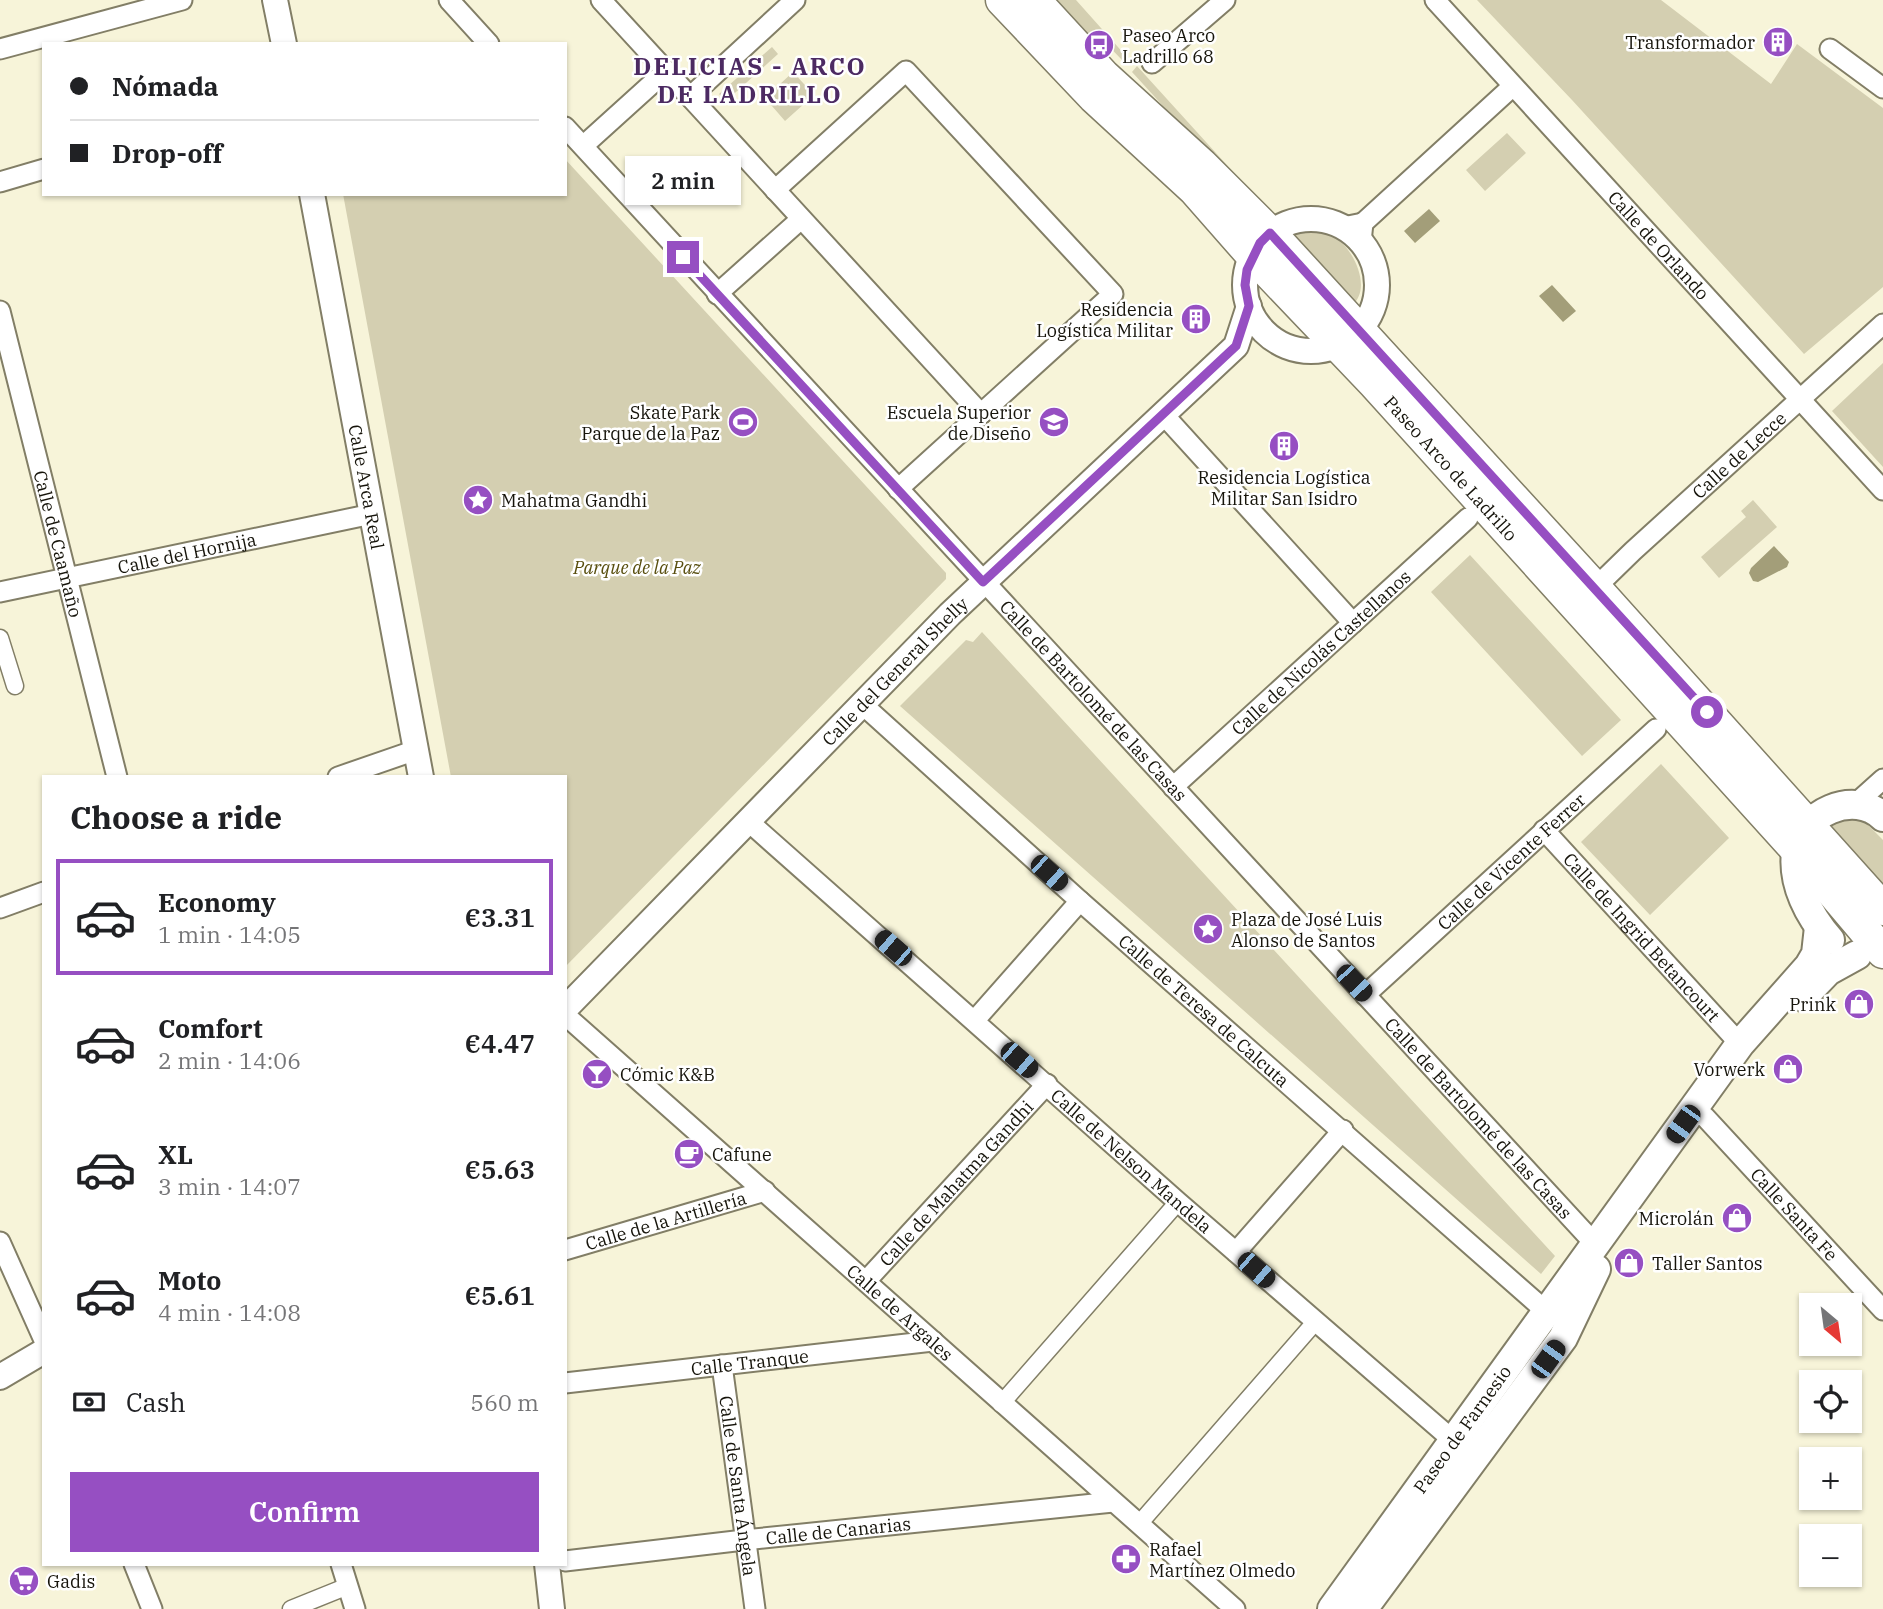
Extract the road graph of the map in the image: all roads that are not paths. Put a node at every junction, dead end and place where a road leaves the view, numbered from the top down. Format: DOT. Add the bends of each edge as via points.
graph roads {
  1 [pos="182,0"];
  2 [pos="275,0"];
  3 [pos="449,0"];
  4 [pos="601,0"];
  5 [pos="795,0"];
  6 [pos="1002,0"];
  7 [pos="1034,0"];
  8 [pos="1225,0"];
  9 [pos="1435,0"];
  10 [pos="284,42"];
  11 [pos="487,42"];
  12 [pos="0,49"];
  13 [pos="1830,49"];
  14 [pos="1152,63"];
  15 [pos="666,71"];
  16 [pos="1513,86"];
  17 [pos="1883,88"];
  18 [pos="690,97"];
  19 [pos="567,129"];
  20 [pos="583,146"];
  21 [pos="42,170"];
  22 [pos="0,182"];
  23 [pos="775,190"];
  24 [pos="312,196"];
  25 [pos="802,219"];
  26 [pos="1356,230"];
  27 [pos="1261,244"];
  28 [pos="717,294"];
  29 [pos="1249,306"];
  30 [pos="0,311"];
  31 [pos="1883,324"];
  32 [pos="1348,338"];
  33 [pos="1278,341"];
  34 [pos="1236,346"];
  35 [pos="1800,400"];
  36 [pos="1162,413"];
  37 [pos="981,414"];
  38 [pos="898,489"];
  39 [pos="1883,490"];
  40 [pos="372,514"];
  41 [pos="1468,518"];
  42 [pos="65,579"];
  43 [pos="983,582"];
  44 [pos="1595,588"];
  45 [pos="0,592"];
  46 [pos="1353,623"];
  47 [pos="0,638"];
  48 [pos="15,686"];
  49 [pos="863,705"];
  50 [pos="1656,729"];
  51 [pos="416,750"];
  52 [pos="116,775"];
  53 [pos="344,775"];
  54 [pos="421,775"];
  55 [pos="1883,779"];
  56 [pos="1173,787"];
  57 [pos="1854,805"];
  58 [pos="1883,817"];
  59 [pos="749,822"];
  60 [pos="1544,830"];
  61 [pos="1802,837"];
  62 [pos="42,893"];
  63 [pos="1080,901"];
  64 [pos="0,908"];
  65 [pos="1883,909"];
  66 [pos="1819,927"];
  67 [pos="1876,951"];
  68 [pos="1365,995"];
  69 [pos="567,1007"];
  70 [pos="567,1017"];
  71 [pos="975,1020"];
  72 [pos="1741,1044"];
  73 [pos="1047,1084"];
  74 [pos="1698,1115"];
  75 [pos="1343,1130"];
  76 [pos="765,1191"];
  77 [pos="1178,1202"];
  78 [pos="0,1242"];
  79 [pos="1595,1244"];
  80 [pos="567,1249"];
  81 [pos="1236,1252"];
  82 [pos="866,1281"];
  83 [pos="1883,1310"];
  84 [pos="1548,1313"];
  85 [pos="1316,1321"];
  86 [pos="42,1336"];
  87 [pos="933,1341"];
  88 [pos="42,1352"];
  89 [pos="722,1365"];
  90 [pos="0,1377"];
  91 [pos="567,1383"];
  92 [pos="1001,1404"];
  93 [pos="1455,1442"];
  94 [pos="1113,1502"];
  95 [pos="1139,1524"];
  96 [pos="744,1540"];
  97 [pos="567,1562"];
  98 [pos="135,1566"];
  99 [pos="342,1566"];
  100 [pos="547,1566"];
  101 [pos="348,1586"];
  102 [pos="152,1609"];
  103 [pos="292,1609"];
  104 [pos="355,1609"];
  105 [pos="552,1609"];
  106 [pos="755,1609"];
  107 [pos="1235,1609"];
  108 [pos="1332,1609"];
  109 [pos="1363,1609"];
  1 -- 12 [label="street"];
  2 -- 10 [label="street"];
  3 -- 11 [label="street"];
  4 -- 15 [label="street"];
  5 -- 18 [label="street"];
  6 -- 27 [label="main road, Paseo Arco de Ladrillo" via="1094,97"];
  7 -- 27 [label="main road, Paseo Arco de Ladrillo" via="1104,76 1202,165"];
  8 -- 14 [label="street"];
  9 -- 16 [label="street, Calle de Orlando"];
  13 -- 17 [label="street"];
  15 -- 18 [label="street"];
  15 -- 20 [label="street"];
  16 -- 26 [label="street"];
  16 -- 35 [label="street, Calle de Orlando"];
  18 -- 23 [label="street"];
  19 -- 20 [label="street, Calle de Bartolomé de las Casas"];
  20 -- 28 [label="street, Calle de Bartolomé de las Casas"];
  21 -- 22 [label="street"];
  23 -- 25 [label="street"];
  23 -- 37 [label="street" via="906,71 1104,284 1113,294"];
  24 -- 40 [label="street, Calle Arca Real"];
  25 -- 28 [label="street"];
  25 -- 37 [label="street"];
  26 -- 27 [label="street" via="1314,219 1298,220"];
  26 -- 32 [label="street" via="1373,261 1376,298 1369,316"];
  27 -- 29 [label="street" via="1247,270"];
  27 -- 32 [label="main road, Paseo Arco de Ladrillo"];
  28 -- 38 [label="street, Calle de Bartolomé de las Casas"];
  29 -- 33 [label="street" via="1259,324"];
  29 -- 34 [label="street, Calle del General Shelly"];
  30 -- 42 [label="street, Calle de Caamaño"];
  31 -- 35 [label="street, Calle de Lecce"];
  32 -- 33 [label="street" via="1312,351"];
  32 -- 44 [label="main road, Paseo Arco de Ladrillo"];
  32 -- 61 [label="main road, Paseo Arco de Ladrillo"];
  33 -- 34 [label="street"];
  34 -- 36 [label="street, Calle del General Shelly"];
  35 -- 39 [label="street, Calle de Orlando"];
  35 -- 44 [label="street, Calle de Lecce"];
  36 -- 43 [label="street, Calle del General Shelly"];
  36 -- 46 [label="street"];
  37 -- 38 [label="street"];
  38 -- 43 [label="street, Calle de Bartolomé de las Casas"];
  40 -- 42 [label="street, Calle del Hornija"];
  40 -- 51 [label="street, Calle Arca Real"];
  41 -- 46 [label="street, Calle de Nicolás Castellanos"];
  42 -- 45 [label="street, Calle del Hornija"];
  42 -- 52 [label="street, Calle de Caamaño"];
  43 -- 49 [label="street, Calle del General Shelly"];
  43 -- 56 [label="street, Calle de Bartolomé de las Casas"];
  44 -- 61 [label="main road, Paseo Arco de Ladrillo"];
  46 -- 56 [label="street, Calle de Nicolás Castellanos"];
  47 -- 48 [label="street"];
  49 -- 59 [label="street, Calle del General Shelly"];
  49 -- 63 [label="street, Calle de Teresa de Calcuta"];
  50 -- 60 [label="street, Calle de Vicente Ferrer"];
  51 -- 53 [label="street"];
  51 -- 54 [label="street, Calle Arca Real"];
  55 -- 57 [label="street"];
  56 -- 68 [label="street, Calle de Bartolomé de las Casas"];
  57 -- 58 [label="main road"];
  57 -- 61 [label="main road" via="1828,810"];
  59 -- 69 [label="street, Calle del General Shelly"];
  59 -- 71 [label="street, Calle de Nelson Mandela"];
  60 -- 68 [label="street, Calle de Vicente Ferrer"];
  60 -- 72 [label="street, Calle de Ingrid Betancourt"];
  61 -- 65 [label="main road, Paseo Arco de Ladrillo"];
  61 -- 66 [label="main road" via="1798,881"];
  61 -- 67 [label="main road, Paseo Arco de Ladrillo"];
  62 -- 64 [label="street"];
  63 -- 71 [label="street"];
  63 -- 75 [label="street, Calle de Teresa de Calcuta"];
  66 -- 67 [label="main road" via="1844,952"];
  66 -- 72 [label="main road, Paseo de Farnesio" via="1816,954 1809,967"];
  67 -- 74 [label="main road, Paseo de Farnesio" via="1828,971"];
  68 -- 79 [label="street, Calle de Bartolomé de las Casas"];
  70 -- 76 [label="street, Calle de Argales"];
  71 -- 73 [label="street, Calle de Nelson Mandela"];
  72 -- 74 [label="main road, Paseo de Farnesio"];
  73 -- 77 [label="street, Calle de Nelson Mandela"];
  73 -- 82 [label="street, Calle de Mahatma Gandhi"];
  74 -- 79 [label="main road, Paseo de Farnesio"];
  74 -- 83 [label="street, Calle Santa Fe"];
  74 -- 109 [label="main road, Paseo de Farnesio" via="1593,1273 1563,1338"];
  75 -- 81 [label="street"];
  75 -- 84 [label="street, Calle de Teresa de Calcuta"];
  76 -- 80 [label="street, Calle de la Artillería"];
  76 -- 82 [label="street, Calle de Argales"];
  77 -- 81 [label="street, Calle de Nelson Mandela"];
  77 -- 92 [label="street"];
  78 -- 86 [label="street"];
  79 -- 84 [label="main road, Paseo de Farnesio"];
  81 -- 85 [label="street, Calle de Nelson Mandela"];
  82 -- 87 [label="street, Calle de Argales"];
  84 -- 93 [label="main road, Paseo de Farnesio"];
  85 -- 93 [label="street, Calle de Nelson Mandela"];
  85 -- 95 [label="street"];
  87 -- 89 [label="street, Calle Tranque"];
  87 -- 92 [label="street, Calle de Argales"];
  88 -- 90 [label="street"];
  89 -- 91 [label="street, Calle Tranque"];
  89 -- 96 [label="street, Calle de Santa Ángela"];
  92 -- 94 [label="street, Calle de Argales"];
  93 -- 108 [label="main road, Paseo de Farnesio"];
  94 -- 95 [label="street, Calle de Argales"];
  94 -- 96 [label="street, Calle de Canarias"];
  95 -- 107 [label="street, Calle de Argales"];
  96 -- 97 [label="street, Calle de Canarias"];
  96 -- 106 [label="street, Calle de Santa Ángela"];
  98 -- 102 [label="street"];
  99 -- 101 [label="street"];
  100 -- 105 [label="street"];
  101 -- 103 [label="street"];
  101 -- 104 [label="street"];
}
